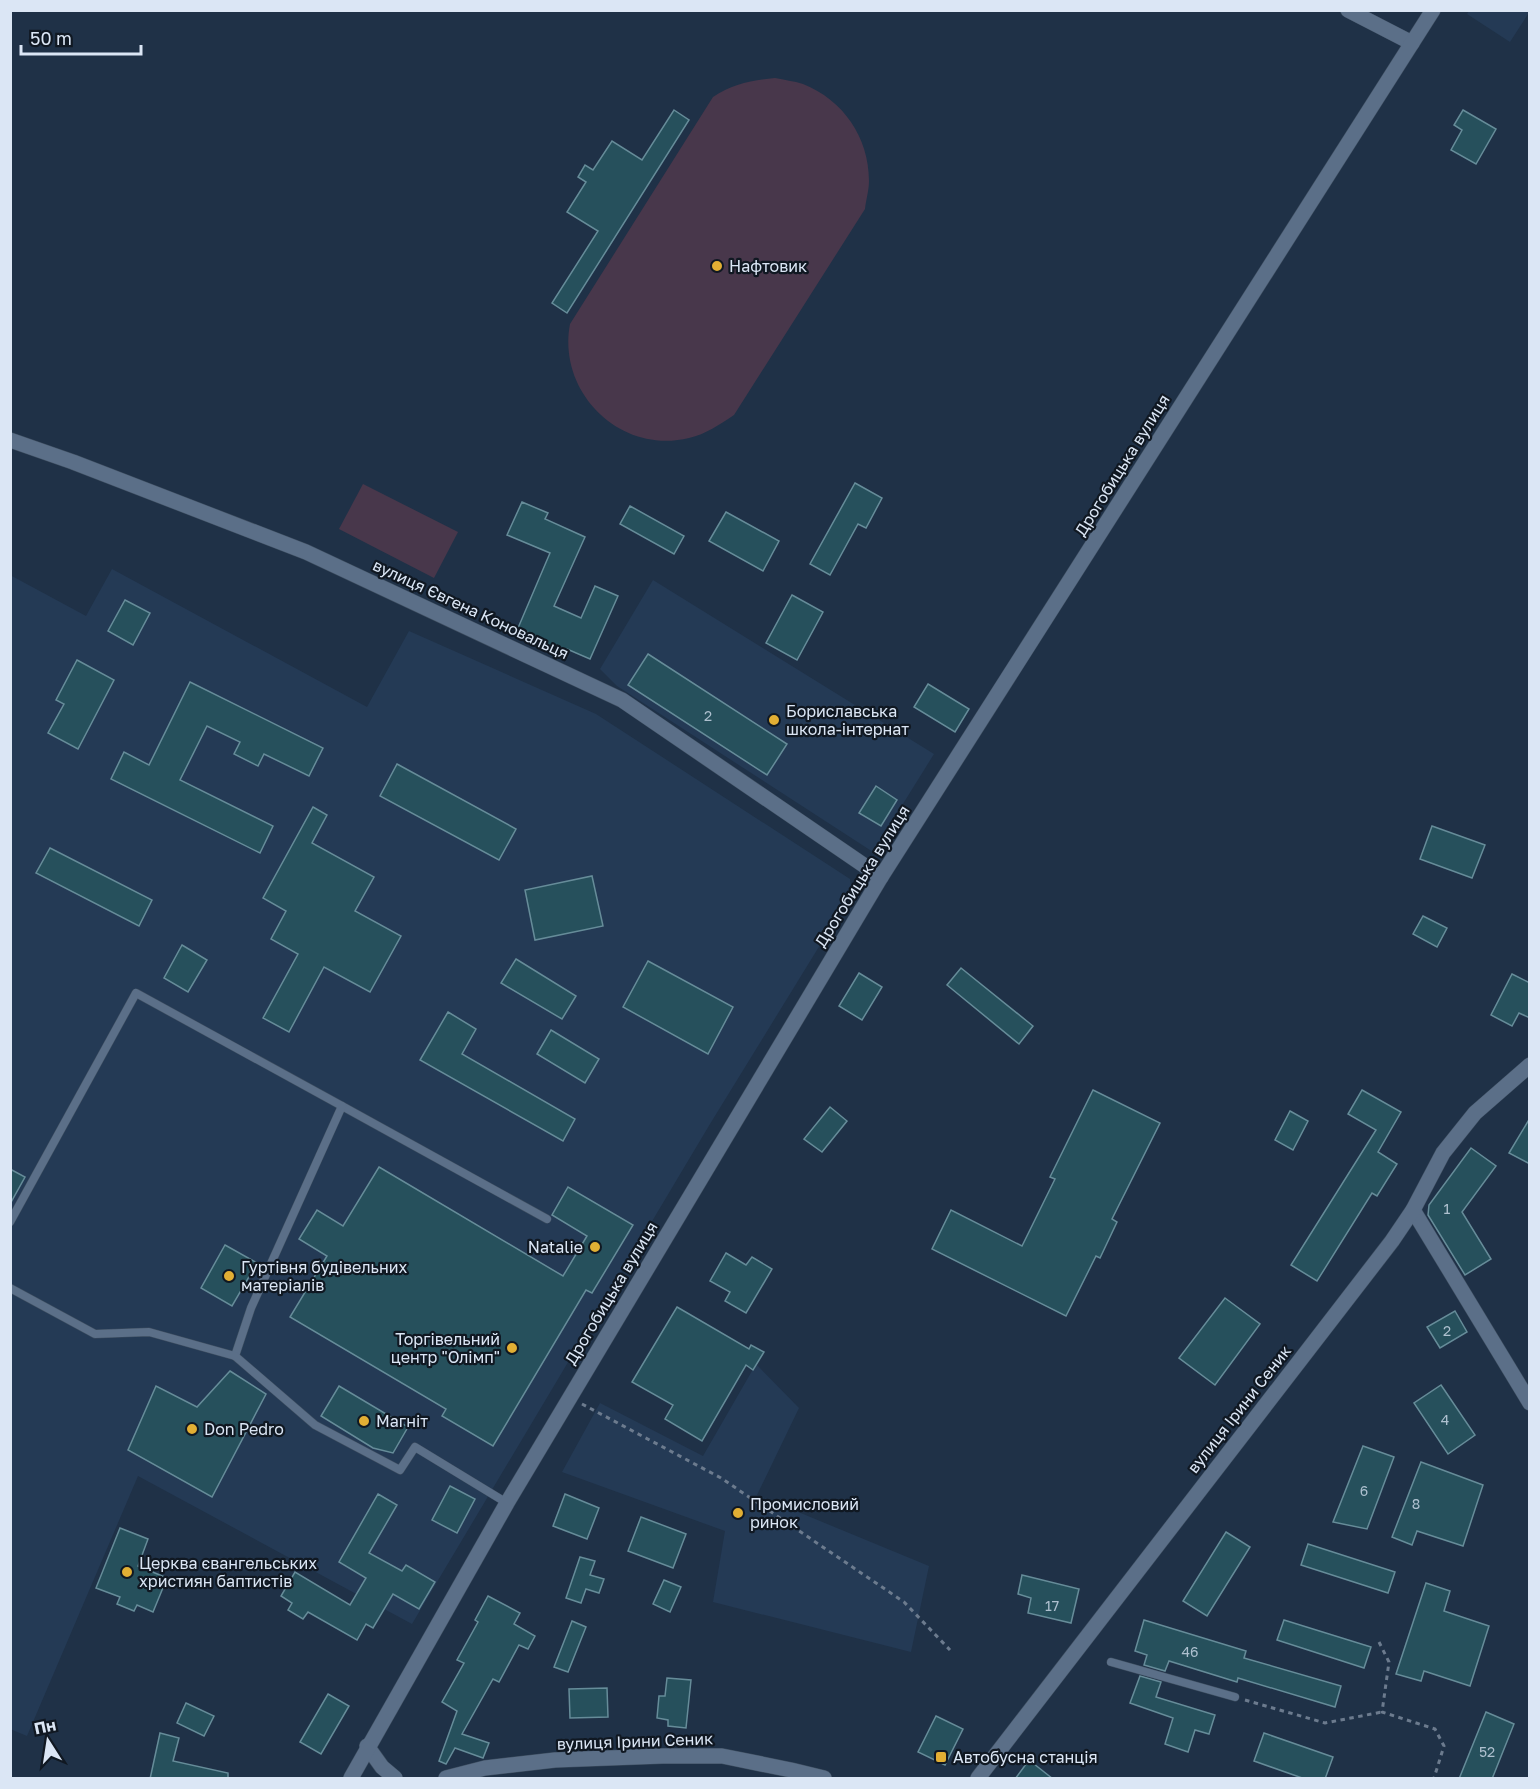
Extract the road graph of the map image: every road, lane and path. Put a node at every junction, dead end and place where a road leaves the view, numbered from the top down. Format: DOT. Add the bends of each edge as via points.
graph roads {
  1 [pos="1348,10"];
  2 [pos="1433,10"];
  3 [pos="1412,43"];
  4 [pos="10,440"];
  5 [pos="881,878"];
  6 [pos="1530,1065"];
  7 [pos="342,1106"];
  8 [pos="1413,1210"];
  9 [pos="547,1219"];
  10 [pos="10,1222"];
  11 [pos="10,1288"];
  12 [pos="235,1356"];
  13 [pos="570,1397"];
  14 [pos="1530,1403"];
  15 [pos="507,1503"];
  16 [pos="1379,1642"];
  17 [pos="950,1650"];
  18 [pos="1112,1662"];
  19 [pos="1235,1697"];
  20 [pos="1382,1712"];
  21 [pos="368,1746"];
  22 [pos="351,1779"];
  23 [pos="395,1779"];
  24 [pos="446,1779"];
  25 [pos="824,1779"];
  26 [pos="978,1779"];
  27 [pos="1434,1779"];
  1 -- 3 [label="street"];
  2 -- 3 [label="street, Дрогобицька вулиця"];
  3 -- 5 [label="street, Дрогобицька вулиця"];
  4 -- 5 [label="street, вулиця Євгена Коновальця" via="306,552 622,700"];
  5 -- 13 [label="street, Дрогобицька вулиця"];
  6 -- 8 [label="street, вулиця Ірини Сеник" via="1475,1113 1443,1153"];
  7 -- 9 [label="lane"];
  7 -- 10 [label="lane" via="136,993"];
  7 -- 12 [label="lane" via="252,1308"];
  8 -- 14 [label="street"];
  8 -- 26 [label="street, вулиця Ірини Сеник"];
  11 -- 12 [label="lane" via="95,1334 149,1332"];
  12 -- 15 [label="lane" via="315,1425 400,1470 415,1448"];
  13 -- 15 [label="street, Дрогобицька вулиця"];
  13 -- 17 [label="path" via="721,1478 904,1602"];
  15 -- 21 [label="street, Дрогобицька вулиця"];
  16 -- 20 [label="path" via="1389,1662"];
  18 -- 19 [label="lane"];
  19 -- 20 [label="path" via="1325,1723"];
  20 -- 27 [label="path" via="1435,1729 1444,1746"];
  21 -- 22 [label="street, Дрогобицька вулиця"];
  21 -- 23 [label="street"];
  24 -- 25 [label="street, вулиця Ірини Сеник" via="485,1768 663,1756 722,1756"];
}
